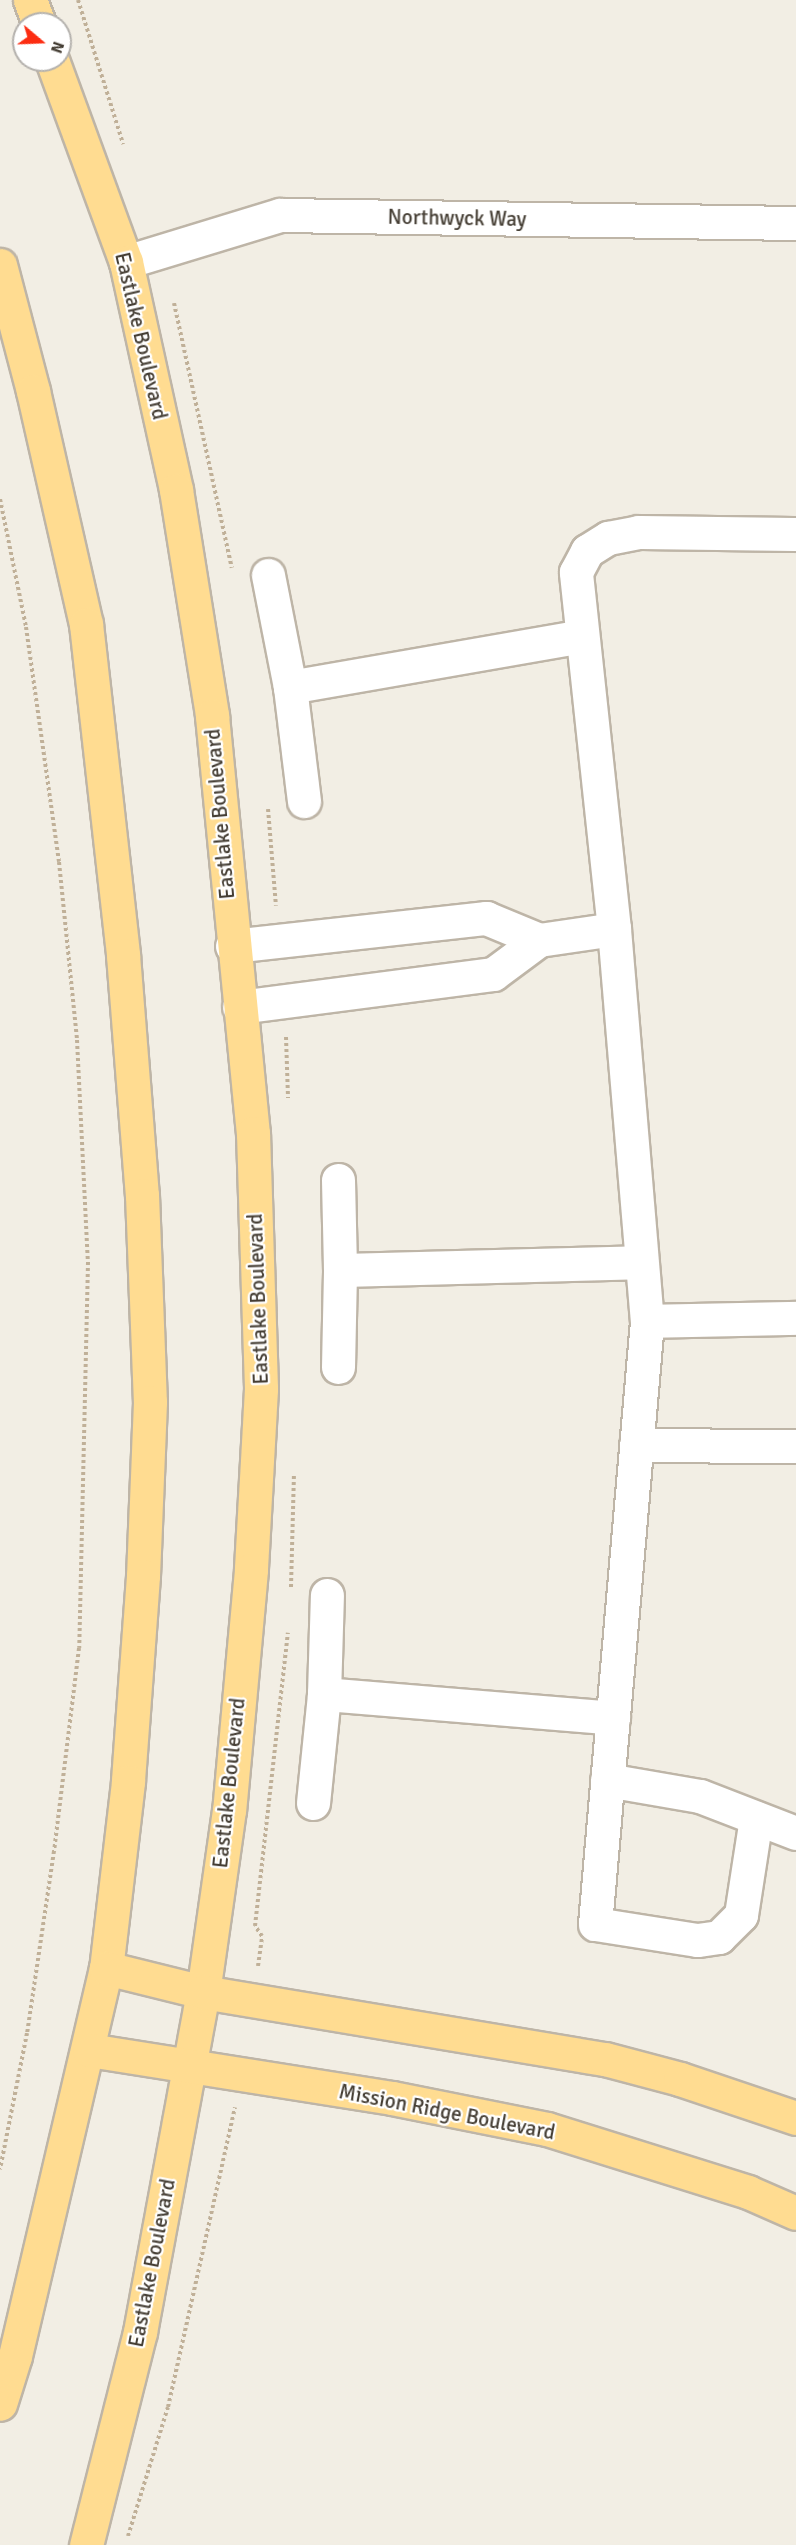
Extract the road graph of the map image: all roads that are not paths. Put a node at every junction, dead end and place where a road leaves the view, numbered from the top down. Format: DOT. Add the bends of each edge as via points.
graph roads {
  1 [pos="56,72"];
  2 [pos="796,223"];
  3 [pos="126,262"];
  4 [pos="0,265"];
  5 [pos="796,534"];
  6 [pos="268,575"];
  7 [pos="581,636"];
  8 [pos="290,687"];
  9 [pos="304,801"];
  10 [pos="614,929"];
  11 [pos="539,940"];
  12 [pos="232,946"];
  13 [pos="239,1007"];
  14 [pos="338,1180"];
  15 [pos="641,1262"];
  16 [pos="340,1270"];
  17 [pos="796,1318"];
  18 [pos="646,1321"];
  19 [pos="338,1367"];
  20 [pos="636,1445"];
  21 [pos="796,1446"];
  22 [pos="327,1595"];
  23 [pos="324,1694"];
  24 [pos="613,1718"];
  25 [pos="607,1780"];
  26 [pos="313,1803"];
  27 [pos="756,1818"];
  28 [pos="796,1833"];
  29 [pos="106,1968"];
  30 [pos="203,1992"];
  31 [pos="89,2050"];
  32 [pos="188,2068"];
  33 [pos="796,2118"];
  34 [pos="796,2212"];
  35 [pos="0,2404"];
  36 [pos="86,2545"];
  1 -- 3 [label="main road, Eastlake Boulevard"];
  2 -- 3 [label="street, Northwyck Way" via="280,216"];
  3 -- 12 [label="main road, Eastlake Boulevard" via="176,490 212,716"];
  4 -- 29 [label="main road" via="86,624 123,955 142,1195 150,1402 143,1576 128,1782"];
  5 -- 7 [label="street" via="638,532 608,538 587,551 576,572"];
  6 -- 8 [label="street"];
  7 -- 8 [label="street"];
  7 -- 10 [label="street"];
  8 -- 9 [label="street"];
  10 -- 11 [label="street"];
  10 -- 15 [label="street"];
  11 -- 12 [label="street" via="486,918"];
  11 -- 13 [label="street" via="493,974"];
  12 -- 13 [label="main road, Eastlake Boulevard"];
  13 -- 30 [label="main road, Eastlake Boulevard" via="253,1133 261,1389 251,1570 229,1810"];
  14 -- 16 [label="street"];
  15 -- 16 [label="street"];
  15 -- 18 [label="street"];
  16 -- 19 [label="street"];
  17 -- 18 [label="street"];
  18 -- 20 [label="street"];
  20 -- 21 [label="street"];
  20 -- 24 [label="street"];
  22 -- 23 [label="street"];
  23 -- 24 [label="street"];
  23 -- 26 [label="street"];
  24 -- 25 [label="street"];
  25 -- 27 [label="street" via="700,1796"];
  25 -- 27 [label="street" via="595,1924 697,1940 719,1936 741,1915"];
  27 -- 28 [label="street"];
  29 -- 30 [label="main road"];
  29 -- 31 [label="main road"];
  30 -- 32 [label="main road, Eastlake Boulevard"];
  30 -- 33 [label="main road" via="605,2059 680,2079"];
  31 -- 32 [label="main road, Mission Ridge Boulevard"];
  31 -- 35 [label="main road"];
  32 -- 34 [label="main road, Mission Ridge Boulevard" via="392,2098 547,2129 748,2192"];
  32 -- 36 [label="main road, Eastlake Boulevard" via="140,2332"];
}
